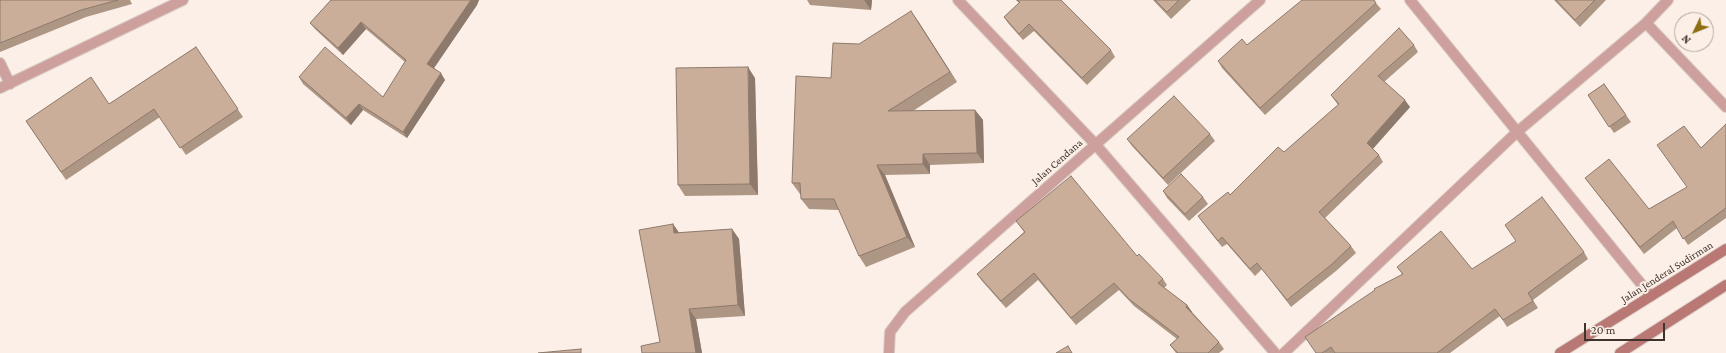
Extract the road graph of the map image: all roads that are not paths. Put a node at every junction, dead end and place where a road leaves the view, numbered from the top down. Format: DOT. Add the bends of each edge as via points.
graph roads {
  1 [pos="182,0"];
  2 [pos="958,0"];
  3 [pos="1260,0"];
  4 [pos="1410,0"];
  5 [pos="1668,0"];
  6 [pos="1646,23"];
  7 [pos="0,63"];
  8 [pos="10,84"];
  9 [pos="0,88"];
  10 [pos="1726,107"];
  11 [pos="1517,132"];
  12 [pos="1096,145"];
  13 [pos="1726,249"];
  14 [pos="1726,285"];
  15 [pos="1651,296"];
  16 [pos="1566,352"];
  17 [pos="889,353"];
  18 [pos="1275,353"];
  19 [pos="1284,353"];
  20 [pos="1620,353"];
  1 -- 8 [label="street"];
  2 -- 12 [label="street"];
  3 -- 12 [label="street, Jalan Cendana"];
  4 -- 11 [label="street"];
  5 -- 6 [label="street"];
  6 -- 10 [label="street"];
  6 -- 11 [label="street"];
  7 -- 8 [label="street"];
  8 -- 9 [label="street"];
  11 -- 15 [label="street"];
  11 -- 19 [label="street"];
  12 -- 17 [label="street, Jalan Cendana" via="904,312 890,332"];
  12 -- 18 [label="street"];
  13 -- 15 [label="main road, Jalan Jenderal Sudirman"];
  14 -- 20 [label="main road"];
  15 -- 16 [label="main road, Jalan Jenderal Sudirman"];
}
